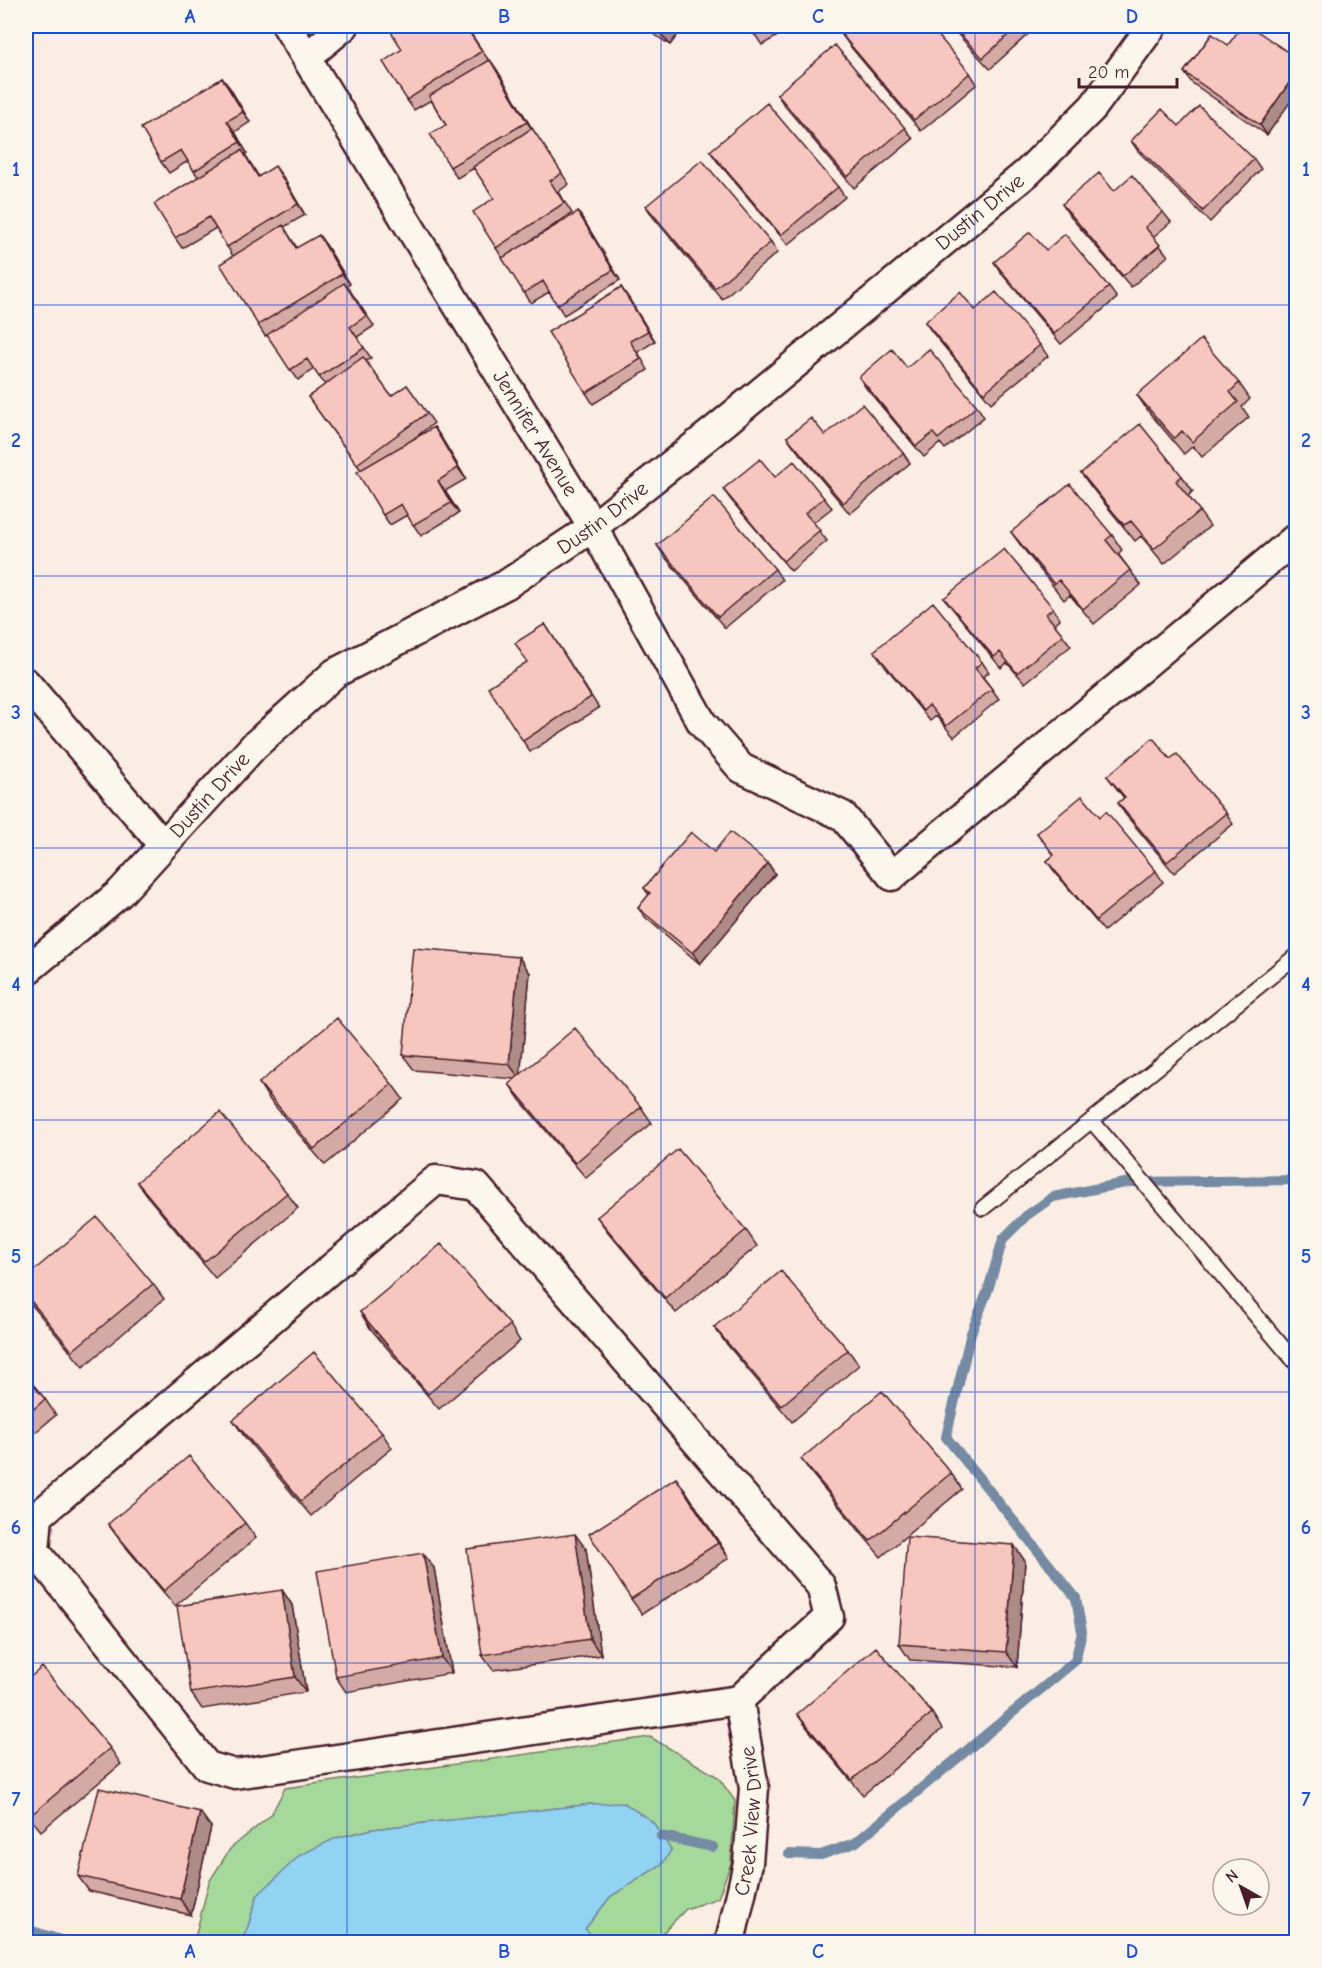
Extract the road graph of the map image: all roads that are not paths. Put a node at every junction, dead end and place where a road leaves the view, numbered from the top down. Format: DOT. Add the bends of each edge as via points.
graph roads {
  1 [pos="287,26"];
  2 [pos="344,26"];
  3 [pos="1152,26"];
  4 [pos="308,56"];
  5 [pos="593,527"];
  6 [pos="1296,538"];
  7 [pos="26,683"];
  8 [pos="163,845"];
  9 [pos="1296,956"];
  10 [pos="26,971"];
  11 [pos="1092,1121"];
  12 [pos="983,1208"];
  13 [pos="1296,1363"];
  14 [pos="740,1700"];
  15 [pos="730,1942"];
  1 -- 4 [label="street, Jennifer Avenue"];
  2 -- 4 [label="street"];
  3 -- 5 [label="street, Dustin Drive" via="1093,107 1028,172"];
  4 -- 5 [label="street, Jennifer Avenue"];
  5 -- 6 [label="street, Jennifer Avenue" via="702,723 741,768 843,816 892,876"];
  5 -- 8 [label="street, Dustin Drive" via="507,584 335,673 254,746"];
  7 -- 8 [label="street"];
  8 -- 10 [label="street, Dustin Drive" via="120,892"];
  9 -- 11 [label="lane"];
  11 -- 12 [label="lane"];
  11 -- 13 [label="lane"];
  14 -- 14 [label="street" via="829,1617 820,1586 476,1186 436,1180 38,1516 34,1551 207,1766 235,1774"];
  14 -- 15 [label="street, Creek View Drive" via="754,1788 748,1863"];
}
